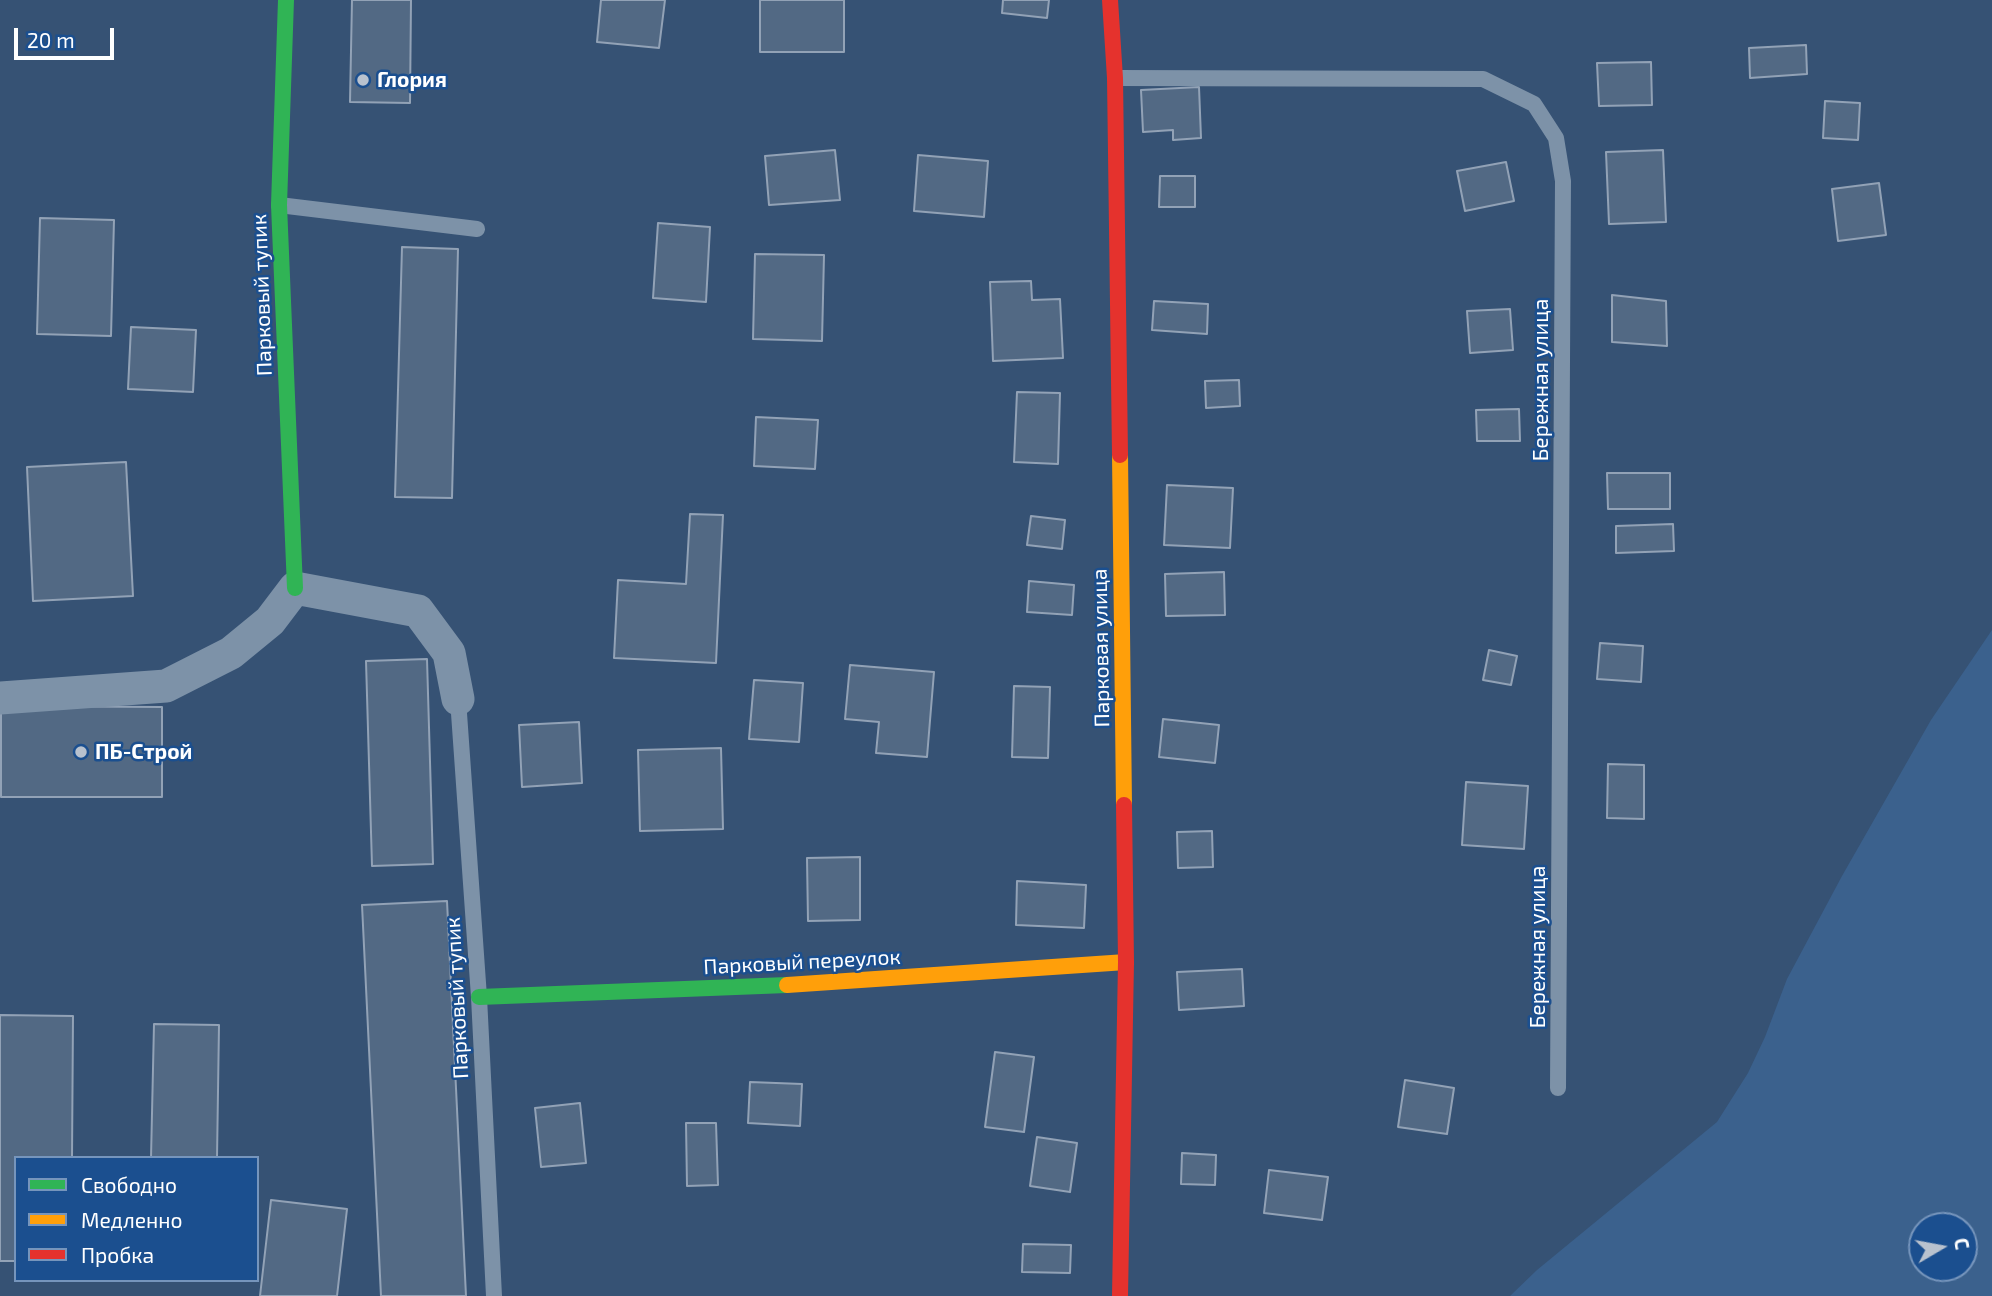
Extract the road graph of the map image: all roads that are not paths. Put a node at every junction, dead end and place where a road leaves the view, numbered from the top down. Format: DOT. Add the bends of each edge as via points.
graph roads {
  1 [pos="286,0"];
  2 [pos="1110,0"];
  3 [pos="1115,78"];
  4 [pos="279,205"];
  5 [pos="477,229"];
  6 [pos="295,588"];
  7 [pos="0,698"];
  8 [pos="458,698"];
  9 [pos="1126,962"];
  10 [pos="479,997"];
  11 [pos="1558,1088"];
  12 [pos="494,1296"];
  13 [pos="1120,1296"];
  1 -- 4 [label="street, Парковый тупик"];
  2 -- 3 [label="street, Парковая улица"];
  3 -- 9 [label="street, Парковая улица"];
  3 -- 11 [label="lane, Бережная улица" via="1483,79 1534,104 1556,138 1563,181"];
  4 -- 5 [label="lane"];
  4 -- 6 [label="street, Парковый тупик"];
  6 -- 7 [label="street" via="270,621 231,653 166,685"];
  6 -- 8 [label="street" via="418,611 449,653"];
  8 -- 10 [label="lane, Парковый тупик"];
  9 -- 10 [label="street, Парковый переулок" via="796,985"];
  9 -- 13 [label="street, Парковая улица"];
  10 -- 12 [label="lane, Парковый тупик"];
}
